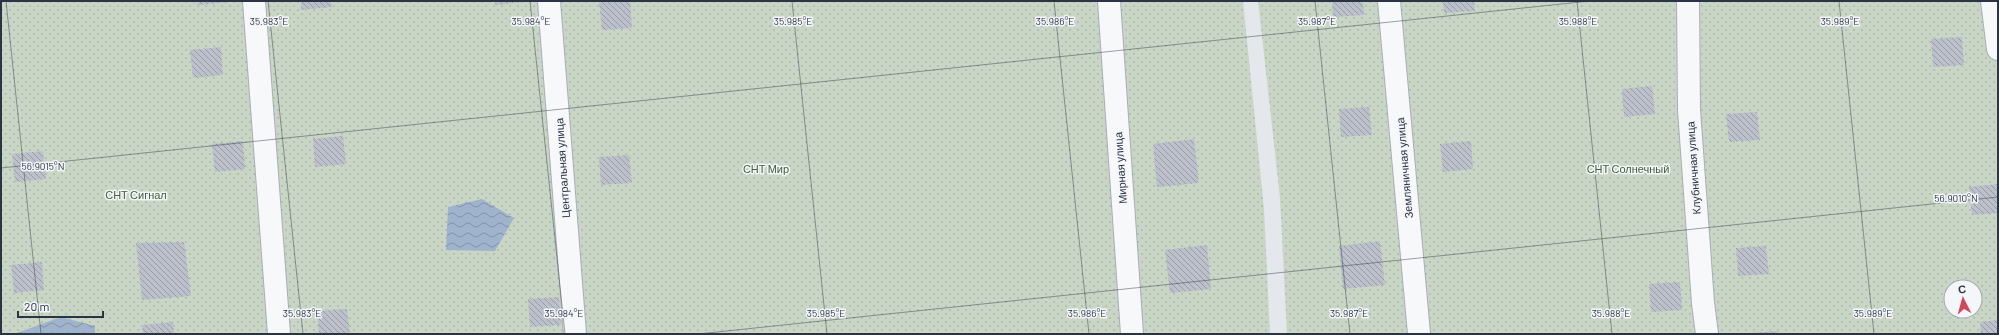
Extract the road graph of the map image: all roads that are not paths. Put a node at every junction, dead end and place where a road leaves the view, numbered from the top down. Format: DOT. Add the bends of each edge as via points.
graph roads {
  1 [pos="254,1"];
  2 [pos="549,1"];
  3 [pos="1109,1"];
  4 [pos="1389,1"];
  5 [pos="1688,1"];
  6 [pos="1992,1"];
  7 [pos="1998,49"];
  8 [pos="279,334"];
  9 [pos="575,334"];
  10 [pos="1132,334"];
  11 [pos="1419,334"];
  12 [pos="1707,334"];
  1 -- 8 [label="street"];
  2 -- 9 [label="street, Центральная улица"];
  3 -- 10 [label="street, Мирная улица"];
  4 -- 11 [label="street, Земляничная улица"];
  5 -- 12 [label="street, Клубничная улица" via="1689,110 1702,303"];
  6 -- 7 [label="street"];
}
